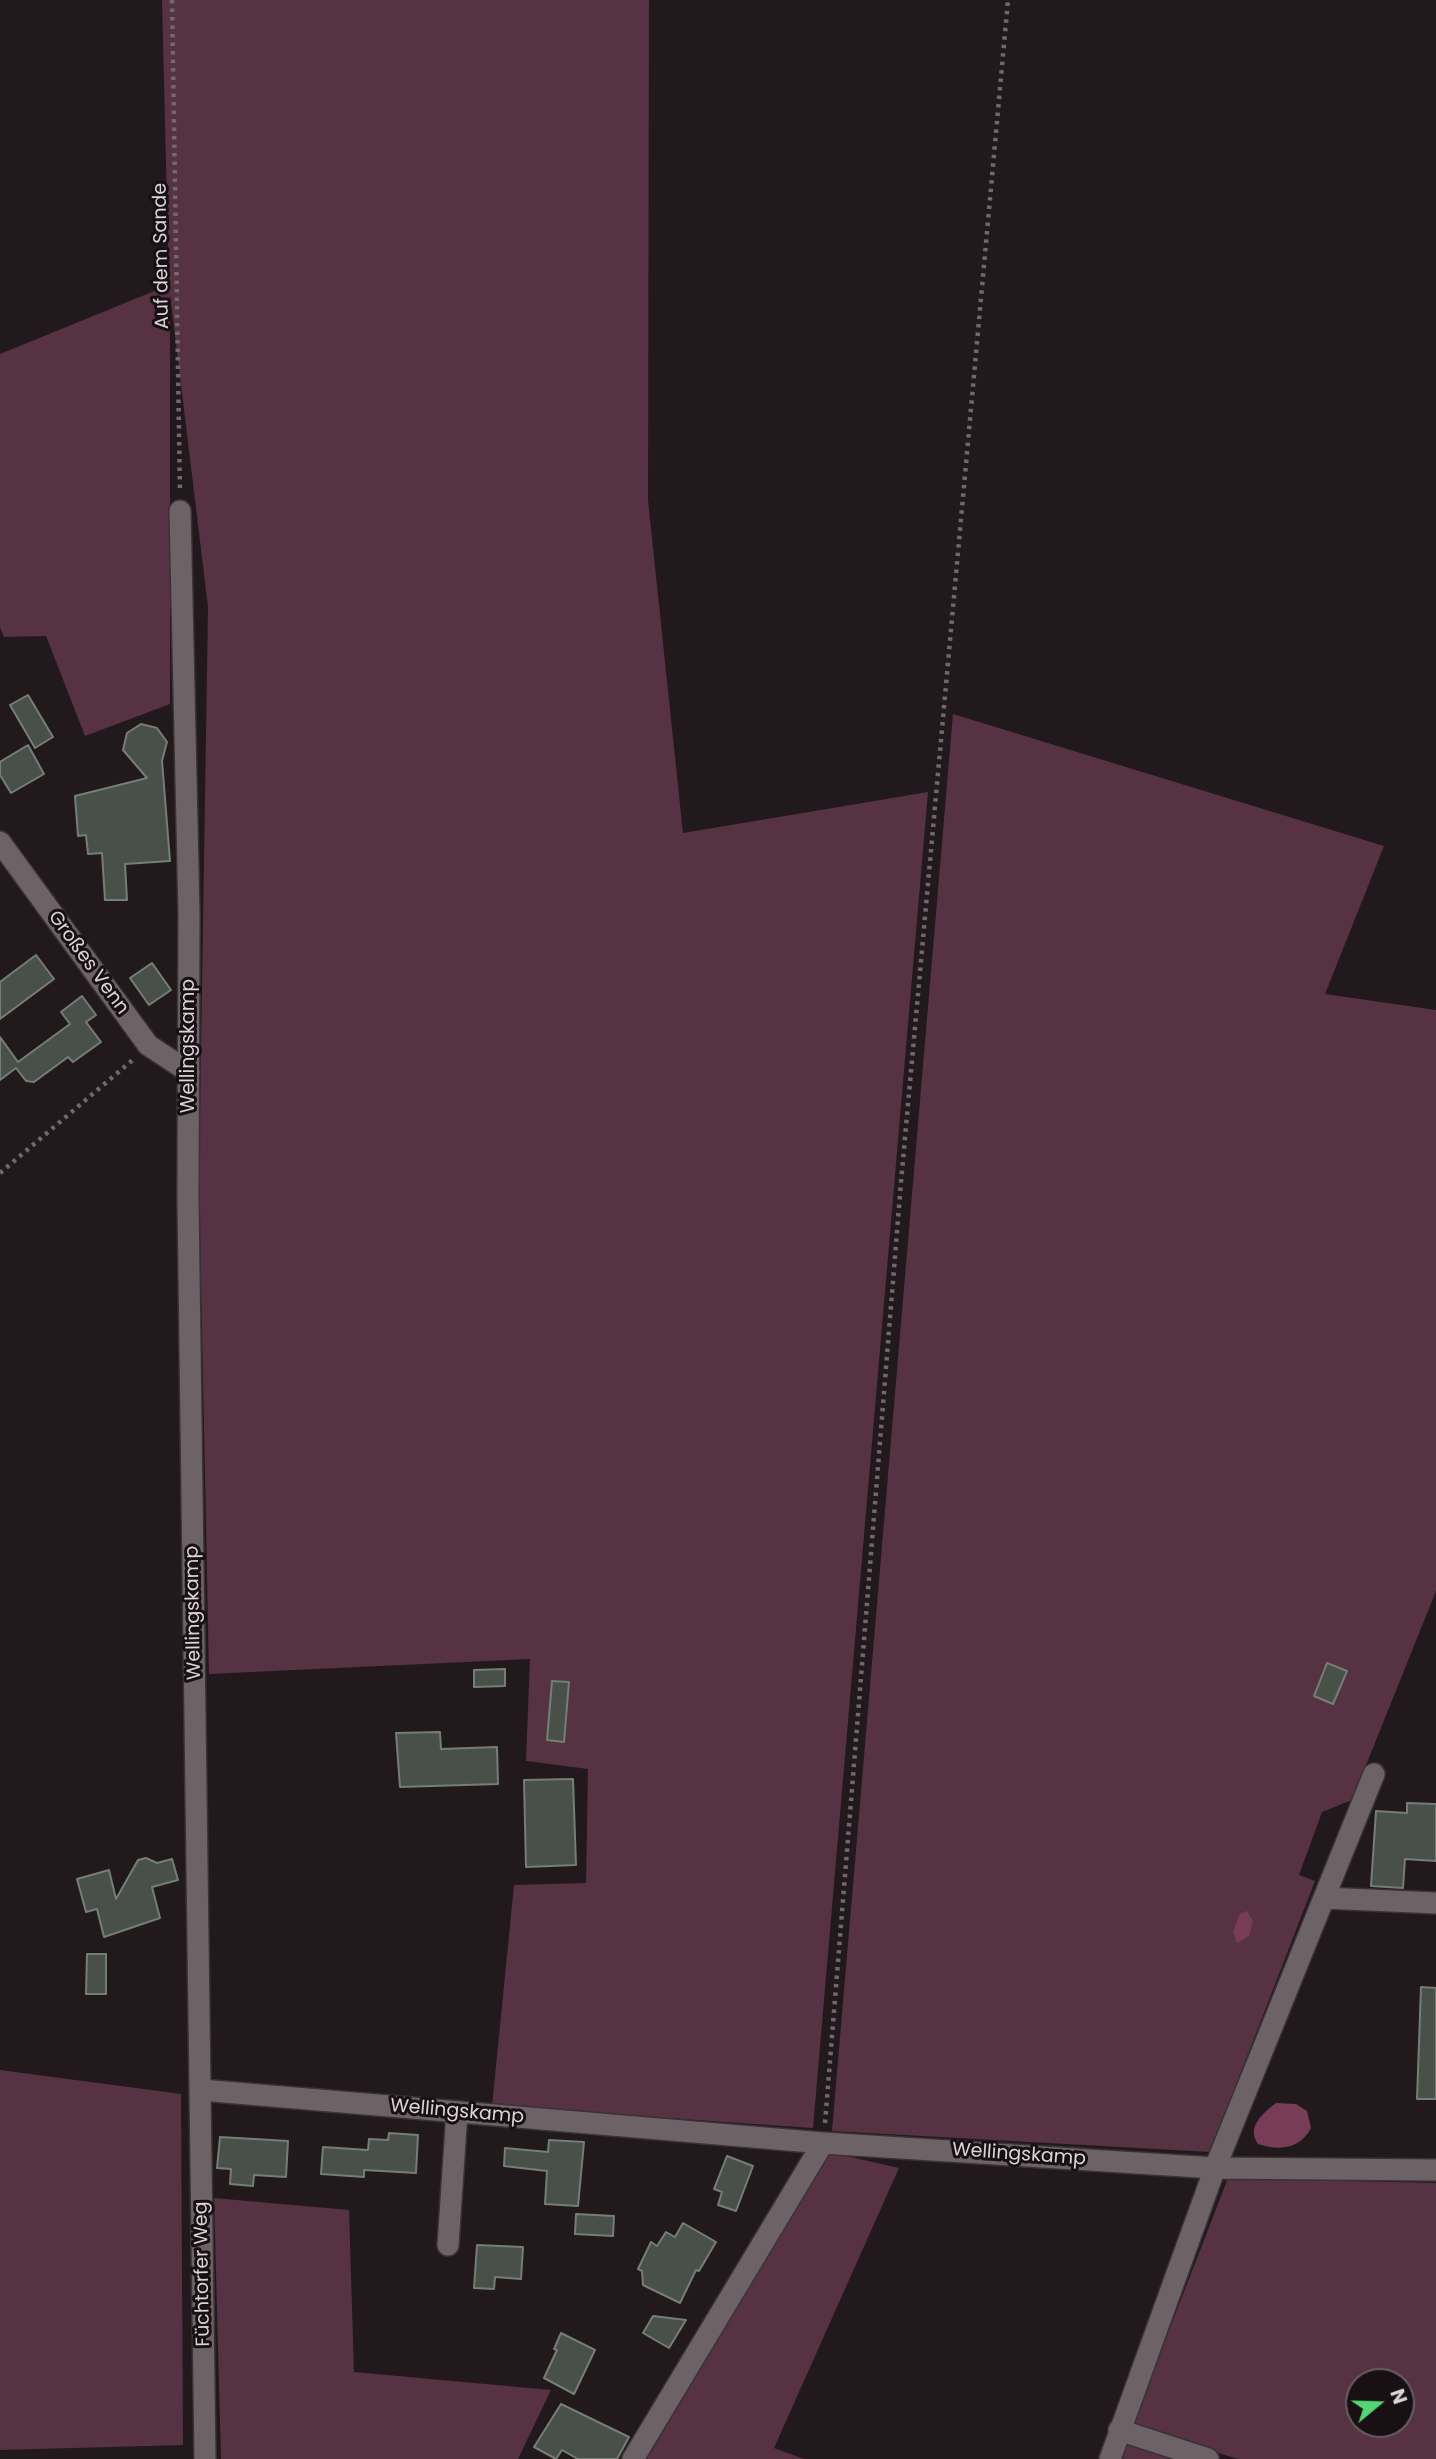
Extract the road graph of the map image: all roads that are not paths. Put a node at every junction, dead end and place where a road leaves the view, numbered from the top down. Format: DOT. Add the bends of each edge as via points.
graph roads {
  1 [pos="180,511"];
  2 [pos="0,842"];
  3 [pos="189,1072"];
  4 [pos="1374,1774"];
  5 [pos="1324,1898"];
  6 [pos="1436,1903"];
  7 [pos="201,2090"];
  8 [pos="457,2112"];
  9 [pos="823,2143"];
  10 [pos="1215,2168"];
  11 [pos="1436,2170"];
  12 [pos="448,2245"];
  13 [pos="1119,2430"];
  14 [pos="205,2459"];
  15 [pos="633,2459"];
  16 [pos="1111,2459"];
  17 [pos="1208,2459"];
  1 -- 3 [label="street, Wellingskamp"];
  2 -- 3 [label="street, Großes Venn" via="148,1045"];
  3 -- 7 [label="street, Wellingskamp"];
  4 -- 5 [label="street"];
  5 -- 6 [label="street"];
  5 -- 10 [label="street"];
  7 -- 8 [label="street, Wellingskamp"];
  7 -- 14 [label="street, Füchtorfer Weg"];
  8 -- 9 [label="street, Wellingskamp"];
  8 -- 12 [label="street"];
  9 -- 10 [label="street, Wellingskamp"];
  9 -- 15 [label="street"];
  10 -- 11 [label="street, Wellingskamp"];
  10 -- 13 [label="street"];
  13 -- 16 [label="street"];
  13 -- 17 [label="street"];
}
